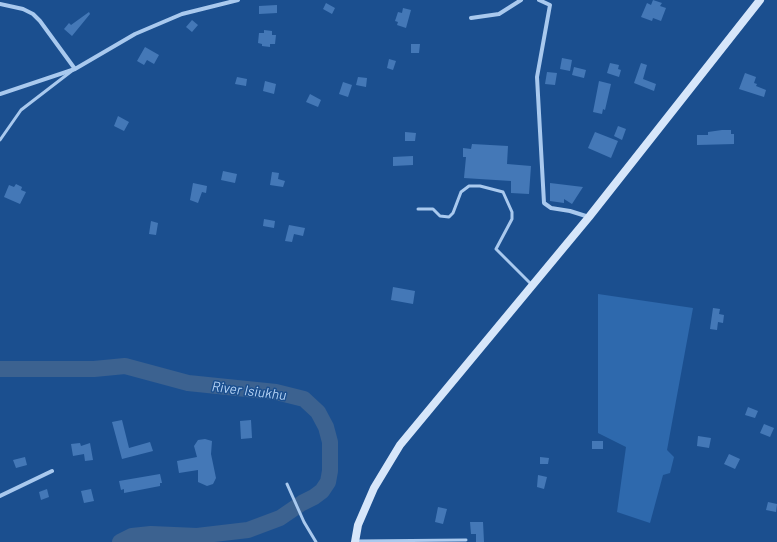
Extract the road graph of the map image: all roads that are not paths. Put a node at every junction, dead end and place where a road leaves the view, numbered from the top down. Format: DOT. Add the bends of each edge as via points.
graph roads {
  1 [pos="238,0"];
  2 [pos="522,0"];
  3 [pos="539,0"];
  4 [pos="760,0"];
  5 [pos="0,4"];
  6 [pos="471,18"];
  7 [pos="75,69"];
  8 [pos="0,94"];
  9 [pos="0,140"];
  10 [pos="418,209"];
  11 [pos="589,216"];
  12 [pos="532,285"];
  13 [pos="52,470"];
  14 [pos="287,484"];
  15 [pos="0,496"];
  16 [pos="466,540"];
  17 [pos="316,542"];
  18 [pos="355,542"];
  1 -- 7 [label="street" via="182,14 135,34"];
  2 -- 6 [label="street" via="499,14"];
  3 -- 11 [label="street" via="550,5 538,77 544,203 550,208"];
  4 -- 11 [label="main road"];
  5 -- 7 [label="street" via="23,9 32,14"];
  7 -- 8 [label="street"];
  7 -- 9 [label="lane" via="21,110"];
  10 -- 12 [label="lane" via="433,209 440,216 449,217 461,192 469,186 503,192 512,212 512,219 496,249"];
  11 -- 12 [label="main road"];
  12 -- 18 [label="main road" via="400,445 374,488 358,524"];
  13 -- 15 [label="street"];
  14 -- 17 [label="lane"];
  16 -- 18 [label="lane"];
}
